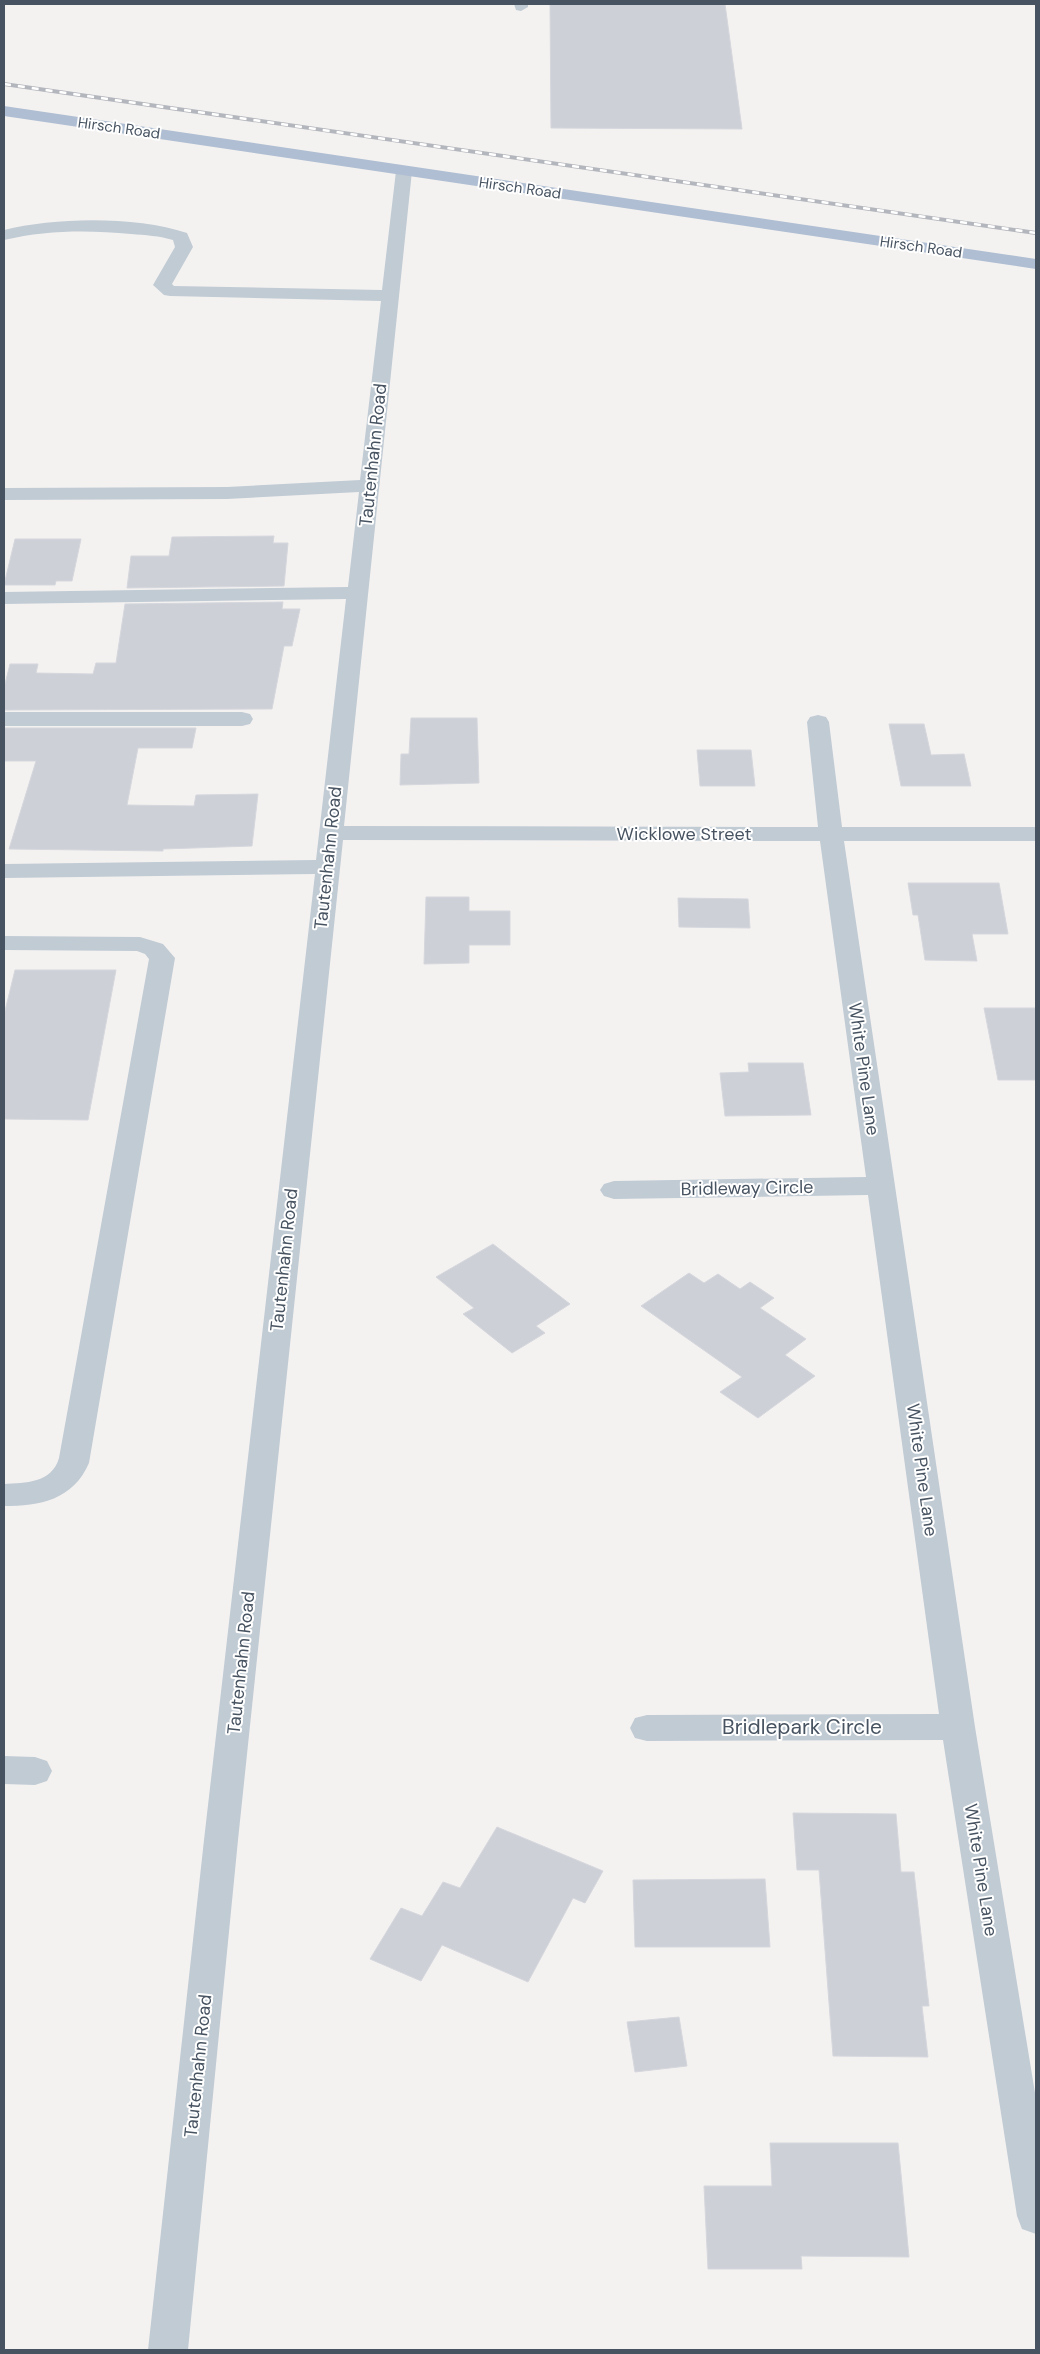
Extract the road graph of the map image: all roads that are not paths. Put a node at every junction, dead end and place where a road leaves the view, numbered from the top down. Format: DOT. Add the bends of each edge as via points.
graph roads {
  1 [pos="4,111"];
  2 [pos="404,170"];
  3 [pos="4,235"];
  4 [pos="1036,264"];
  5 [pos="391,296"];
  6 [pos="369,486"];
  7 [pos="4,494"];
  8 [pos="358,593"];
  9 [pos="4,598"];
  10 [pos="4,719"];
  11 [pos="242,719"];
  12 [pos="818,722"];
  13 [pos="331,833"];
  14 [pos="1036,834"];
  15 [pos="831,835"];
  16 [pos="327,867"];
  17 [pos="4,871"];
  18 [pos="4,943"];
  19 [pos="881,1186"];
  20 [pos="614,1190"];
  21 [pos="4,1496"];
  22 [pos="958,1727"];
  23 [pos="647,1728"];
  24 [pos="1036,2216"];
  25 [pos="168,2350"];
  1 -- 2 [label="main road, Hirsch Road"];
  2 -- 4 [label="main road, Hirsch Road"];
  2 -- 5 [label="street, Tautenhahn Road"];
  3 -- 5 [label="street" via="63,224 166,232 181,237 184,247 162,285 170,291"];
  5 -- 6 [label="street, Tautenhahn Road"];
  6 -- 7 [label="street" via="227,493"];
  6 -- 8 [label="street, Tautenhahn Road"];
  8 -- 9 [label="street"];
  8 -- 13 [label="street, Tautenhahn Road"];
  10 -- 11 [label="street"];
  12 -- 15 [label="street, White Pine Lane"];
  13 -- 15 [label="street, Wicklowe Street"];
  13 -- 16 [label="street, Tautenhahn Road"];
  14 -- 15 [label="street, Wicklowe Street"];
  15 -- 19 [label="street, White Pine Lane"];
  16 -- 17 [label="street"];
  16 -- 25 [label="street, Tautenhahn Road"];
  18 -- 21 [label="street" via="140,944 154,949 162,958 80,1434 70,1472 44,1490"];
  19 -- 20 [label="street, Bridleway Circle"];
  19 -- 22 [label="street, White Pine Lane"];
  22 -- 23 [label="street, Bridlepark Circle"];
  22 -- 24 [label="street, White Pine Lane"];
}
